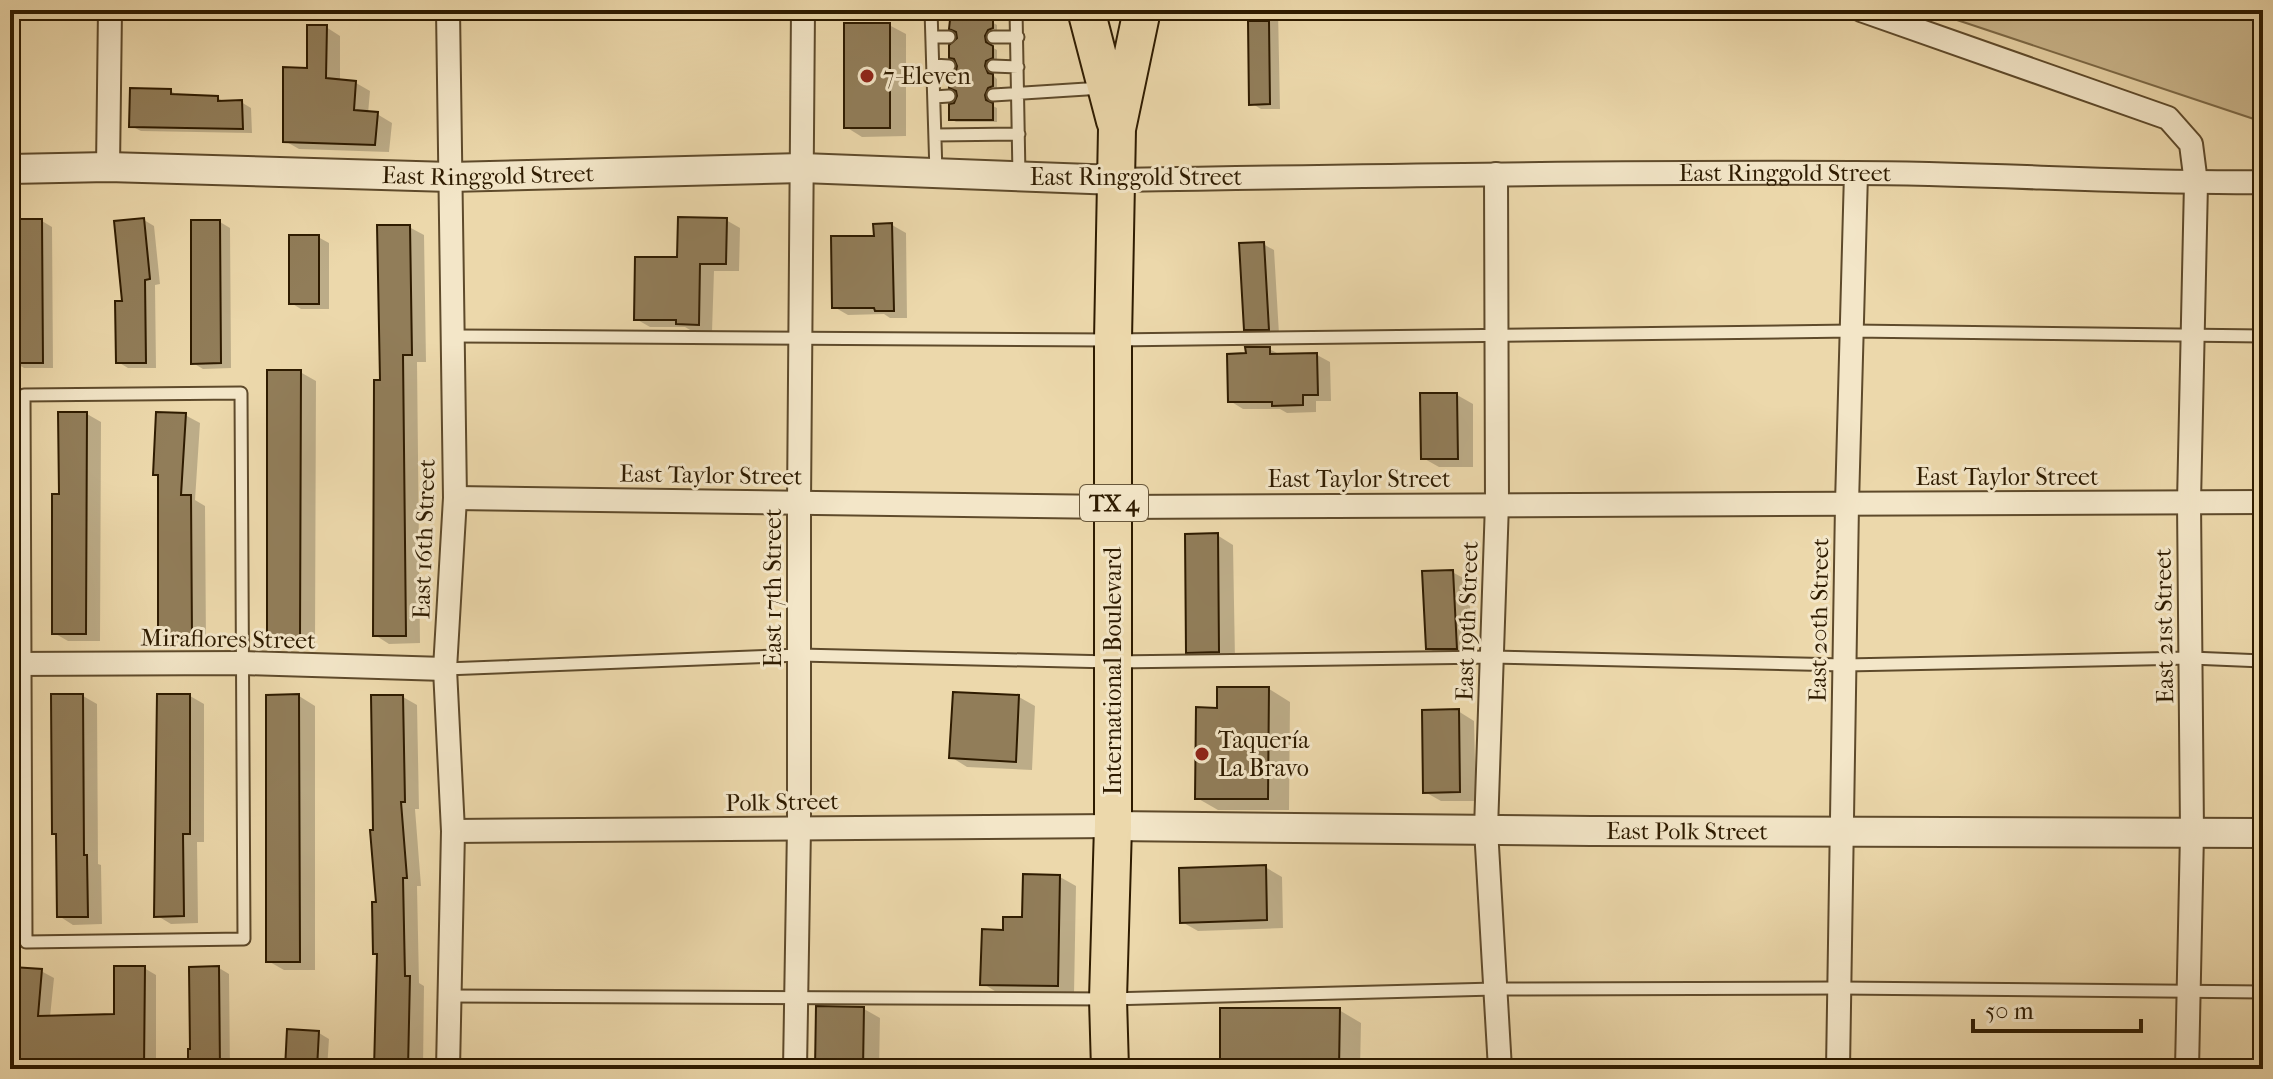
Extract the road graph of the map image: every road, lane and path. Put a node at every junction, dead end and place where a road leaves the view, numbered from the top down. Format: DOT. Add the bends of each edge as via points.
graph roads {
  1 [pos="110,10"];
  2 [pos="448,10"];
  3 [pos="803,10"];
  4 [pos="1142,10"];
  5 [pos="1861,10"];
  6 [pos="932,11"];
  7 [pos="1017,11"];
  8 [pos="1086,11"];
  9 [pos="950,12"];
  10 [pos="993,12"];
  11 [pos="932,37"];
  12 [pos="949,37"];
  13 [pos="993,37"];
  14 [pos="1018,37"];
  15 [pos="933,65"];
  16 [pos="949,66"];
  17 [pos="993,66"];
  18 [pos="1018,67"];
  19 [pos="1107,88"];
  20 [pos="993,95"];
  21 [pos="1018,95"];
  22 [pos="949,96"];
  23 [pos="934,97"];
  24 [pos="1117,129"];
  25 [pos="1019,134"];
  26 [pos="935,135"];
  27 [pos="108,167"];
  28 [pos="802,168"];
  29 [pos="10,169"];
  30 [pos="936,173"];
  31 [pos="1856,173"];
  32 [pos="1496,174"];
  33 [pos="1019,176"];
  34 [pos="450,177"];
  35 [pos="1117,180"];
  36 [pos="2263,182"];
  37 [pos="2196,183"];
  38 [pos="1852,331"];
  39 [pos="452,336"];
  40 [pos="1497,336"];
  41 [pos="2192,336"];
  42 [pos="2263,336"];
  43 [pos="800,338"];
  44 [pos="1113,340"];
  45 [pos="455,498"];
  46 [pos="799,502"];
  47 [pos="2189,502"];
  48 [pos="2263,502"];
  49 [pos="1497,503"];
  50 [pos="1847,504"];
  51 [pos="1114,507"];
  52 [pos="799,655"];
  53 [pos="1492,657"];
  54 [pos="2191,658"];
  55 [pos="2263,661"];
  56 [pos="1112,662"];
  57 [pos="243,663"];
  58 [pos="18,664"];
  59 [pos="1845,665"];
  60 [pos="445,669"];
  61 [pos="1113,826"];
  62 [pos="799,827"];
  63 [pos="1486,829"];
  64 [pos="453,831"];
  65 [pos="1842,833"];
  66 [pos="2192,833"];
  67 [pos="2263,833"];
  68 [pos="1839,988"];
  69 [pos="1495,989"];
  70 [pos="2188,991"];
  71 [pos="2263,992"];
  72 [pos="448,996"];
  73 [pos="795,996"];
  74 [pos="1108,999"];
  75 [pos="448,1069"];
  76 [pos="795,1069"];
  77 [pos="1110,1069"];
  78 [pos="1500,1069"];
  79 [pos="1838,1069"];
  80 [pos="2187,1069"];
  1 -- 27 [label="street"];
  2 -- 34 [label="street, East 16th Street"];
  3 -- 28 [label="street, East 17th Street"];
  4 -- 24 [label="main road, International Boulevard / TX 4"];
  5 -- 37 [label="street, East 21st Street" via="2168,118 2191,144"];
  6 -- 9 [label="lane"];
  6 -- 11 [label="lane"];
  7 -- 8 [label="lane"];
  7 -- 10 [label="lane"];
  7 -- 14 [label="lane"];
  8 -- 19 [label="main road, International Boulevard / TX 4"];
  11 -- 12 [label="lane"];
  11 -- 15 [label="lane"];
  13 -- 14 [label="lane"];
  14 -- 18 [label="lane"];
  15 -- 16 [label="lane"];
  15 -- 23 [label="lane"];
  17 -- 18 [label="lane"];
  18 -- 21 [label="lane"];
  19 -- 21 [label="lane"];
  19 -- 24 [label="main road, International Boulevard / TX 4"];
  20 -- 21 [label="lane"];
  21 -- 25 [label="lane"];
  22 -- 23 [label="lane"];
  23 -- 26 [label="lane"];
  24 -- 35 [label="main road, International Boulevard / TX 4"];
  25 -- 26 [label="lane"];
  25 -- 33 [label="lane"];
  26 -- 30 [label="lane"];
  27 -- 29 [label="street, East Ringgold Street"];
  27 -- 34 [label="street, East Ringgold Street"];
  28 -- 30 [label="street, East Ringgold Street"];
  28 -- 34 [label="street, East Ringgold Street"];
  28 -- 43 [label="street, East 17th Street"];
  30 -- 33 [label="street, East Ringgold Street"];
  31 -- 32 [label="street, East Ringgold Street"];
  31 -- 37 [label="street, East Ringgold Street"];
  31 -- 38 [label="street, East 20th Street"];
  32 -- 35 [label="street, East Ringgold Street"];
  32 -- 40 [label="street, East 19th Street"];
  33 -- 35 [label="street, East Ringgold Street"];
  34 -- 39 [label="street, East 16th Street"];
  35 -- 44 [label="main road, International Boulevard / TX 4"];
  36 -- 37 [label="street, East Ringgold Street"];
  37 -- 41 [label="street, East 21st Street"];
  38 -- 40 [label="lane"];
  38 -- 41 [label="lane"];
  38 -- 50 [label="street, East 20th Street"];
  39 -- 43 [label="lane"];
  39 -- 45 [label="street, East 16th Street"];
  40 -- 44 [label="lane"];
  40 -- 49 [label="street, East 19th Street"];
  41 -- 42 [label="lane"];
  41 -- 47 [label="street, East 21st Street"];
  43 -- 44 [label="lane"];
  43 -- 46 [label="street, East 17th Street"];
  44 -- 51 [label="main road, International Boulevard / TX 4"];
  45 -- 46 [label="street, East Taylor Street"];
  45 -- 60 [label="street, East 16th Street"];
  46 -- 51 [label="street, East Taylor Street"];
  46 -- 52 [label="street, East 17th Street"];
  47 -- 48 [label="street, East Taylor Street"];
  47 -- 50 [label="street, East Taylor Street"];
  47 -- 54 [label="street, East 21st Street"];
  49 -- 50 [label="street, East Taylor Street"];
  49 -- 51 [label="street, East Taylor Street"];
  49 -- 53 [label="street, East 19th Street"];
  50 -- 59 [label="street, East 20th Street"];
  51 -- 56 [label="main road, International Boulevard / TX 4"];
  52 -- 56 [label="lane"];
  52 -- 60 [label="lane"];
  52 -- 62 [label="street, East 17th Street"];
  53 -- 56 [label="lane"];
  53 -- 59 [label="lane"];
  53 -- 63 [label="street, East 19th Street"];
  54 -- 55 [label="lane"];
  54 -- 59 [label="lane"];
  54 -- 66 [label="street, East 21st Street"];
  56 -- 61 [label="main road, International Boulevard / TX 4"];
  57 -- 58 [label="street, Miraflores Street"];
  57 -- 58 [label="lane" via="241,393 226,393 24,395"];
  57 -- 58 [label="lane" via="244,939 26,942"];
  57 -- 60 [label="street, Miraflores Street"];
  59 -- 65 [label="street, East 20th Street"];
  60 -- 64 [label="street, East 16th Street"];
  61 -- 62 [label="street, Polk Street"];
  61 -- 63 [label="street, East Polk Street"];
  61 -- 74 [label="main road, International Boulevard / TX 4"];
  62 -- 64 [label="street, Polk Street"];
  62 -- 73 [label="street, East 17th Street"];
  63 -- 65 [label="street, East Polk Street"];
  63 -- 69 [label="street, East 19th Street"];
  64 -- 72 [label="street, East 16th Street"];
  65 -- 66 [label="street, East Polk Street"];
  65 -- 68 [label="street, East 20th Street"];
  66 -- 67 [label="street, East Polk Street"];
  66 -- 70 [label="street, East 21st Street"];
  68 -- 69 [label="lane"];
  68 -- 70 [label="lane"];
  68 -- 79 [label="street, East 20th Street"];
  69 -- 74 [label="lane"];
  69 -- 78 [label="street, East 19th Street"];
  70 -- 71 [label="lane"];
  70 -- 80 [label="street, East 21st Street"];
  72 -- 73 [label="lane"];
  72 -- 75 [label="street, East 16th Street"];
  73 -- 74 [label="lane"];
  73 -- 76 [label="street, East 17th Street"];
  74 -- 77 [label="main road, International Boulevard / TX 4"];
}
